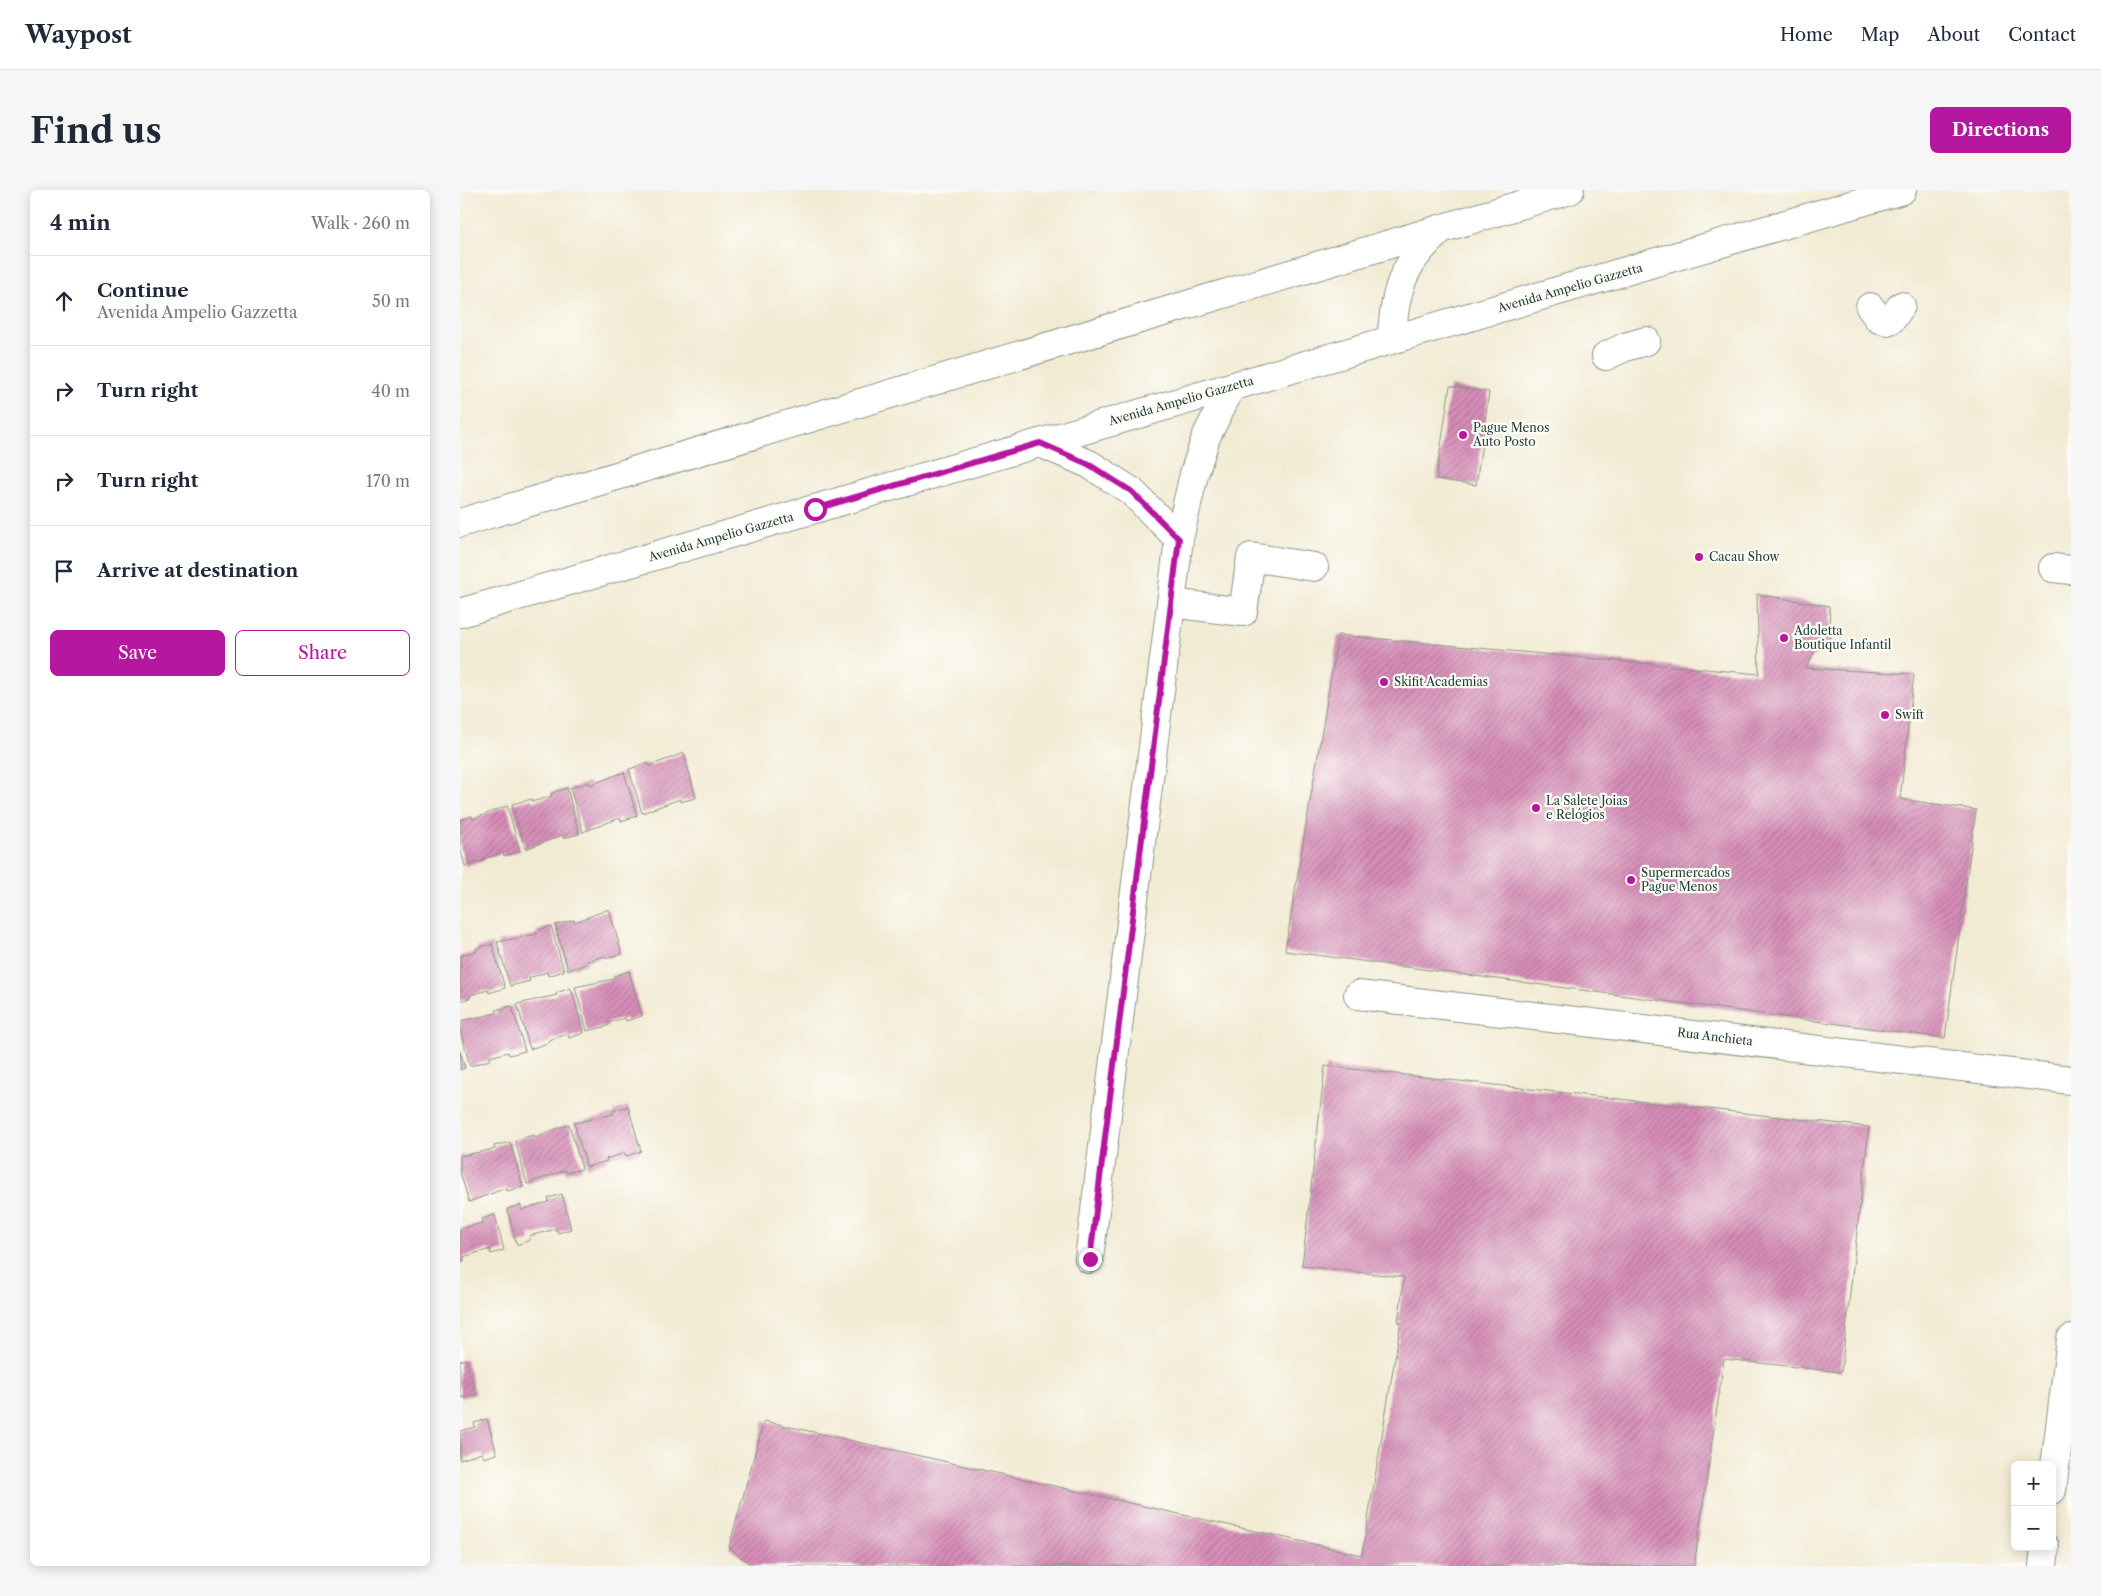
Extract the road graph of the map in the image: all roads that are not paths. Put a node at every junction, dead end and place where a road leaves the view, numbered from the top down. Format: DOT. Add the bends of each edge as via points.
graph roads {
  1 [pos="1570,190"];
  2 [pos="1902,190"];
  3 [pos="1442,229"];
  4 [pos="1900,306"];
  5 [pos="1870,307"];
  6 [pos="1391,340"];
  7 [pos="1646,341"];
  8 [pos="1606,356"];
  9 [pos="1231,386"];
  10 [pos="1040,443"];
  11 [pos="460,523"];
  12 [pos="1179,539"];
  13 [pos="1314,567"];
  14 [pos="1171,603"];
  15 [pos="460,613"];
  16 [pos="1358,995"];
  17 [pos="2071,1080"];
  18 [pos="1090,1259"];
  19 [pos="2071,1339"];
  20 [pos="2056,1461"];
  21 [pos="2045,1551"];
  22 [pos="2043,1566"];
  1 -- 3 [label="main road"];
  2 -- 6 [label="main road, Avenida Ampelio Gazzetta"];
  3 -- 6 [label="main road" via="1422,246 1402,279 1395,300"];
  3 -- 11 [label="main road"];
  4 -- 5 [label="main road" via="1887,322 1879,319"];
  6 -- 9 [label="main road, Avenida Ampelio Gazzetta"];
  7 -- 8 [label="main road"];
  9 -- 10 [label="main road, Avenida Ampelio Gazzetta"];
  9 -- 12 [label="main road" via="1206,437"];
  10 -- 12 [label="main road" via="1088,464 1131,491"];
  10 -- 15 [label="main road, Avenida Ampelio Gazzetta"];
  12 -- 14 [label="main road"];
  13 -- 14 [label="main road" via="1250,557 1243,612"];
  14 -- 18 [label="main road"];
  16 -- 17 [label="main road, Rua Anchieta"];
  19 -- 20 [label="main road"];
  21 -- 22 [label="main road"];
}
